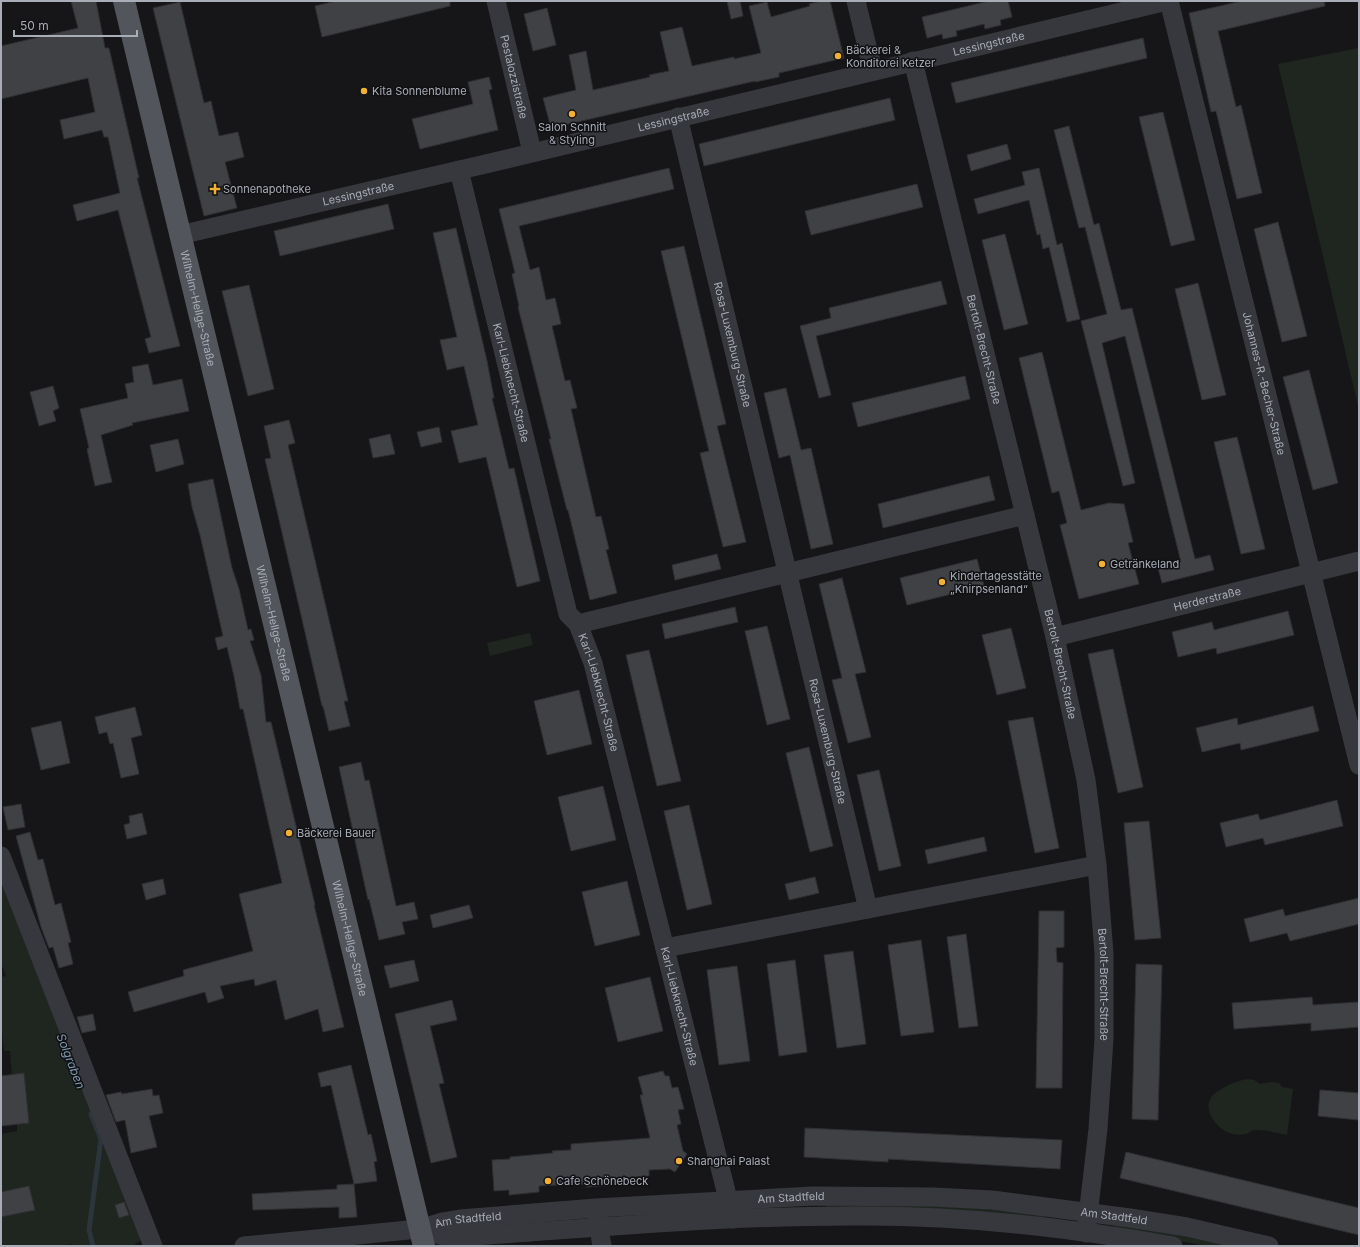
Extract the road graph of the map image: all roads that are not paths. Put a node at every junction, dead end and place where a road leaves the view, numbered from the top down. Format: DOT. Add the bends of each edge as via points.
graph roads {
  1 [pos="124,1"];
  2 [pos="496,1"];
  3 [pos="856,1"];
  4 [pos="1168,1"];
  5 [pos="912,61"];
  6 [pos="873,71"];
  7 [pos="678,117"];
  8 [pos="532,152"];
  9 [pos="459,170"];
  10 [pos="180,235"];
  11 [pos="1025,516"];
  12 [pos="1359,561"];
  13 [pos="788,573"];
  14 [pos="1311,573"];
  15 [pos="578,624"];
  16 [pos="1055,637"];
  17 [pos="1359,765"];
  18 [pos="1,856"];
  19 [pos="1097,865"];
  20 [pos="868,909"];
  21 [pos="665,948"];
  22 [pos="729,1200"];
  23 [pos="596,1208"];
  24 [pos="1089,1212"];
  25 [pos="733,1218"];
  26 [pos="598,1227"];
  27 [pos="1086,1233"];
  28 [pos="422,1237"];
  29 [pos="153,1246"];
  30 [pos="244,1246"];
  31 [pos="602,1246"];
  32 [pos="1173,1246"];
  33 [pos="1269,1246"];
  1 -- 10 [label="main road, Wilhelm-Hellge-Straße"];
  2 -- 8 [label="street, Pestalozzistraße"];
  3 -- 6 [label="street"];
  4 -- 5 [label="street, Lessingstraße"];
  4 -- 14 [label="street, Johannes-R.-Becher-Straße"];
  5 -- 6 [label="street, Lessingstraße"];
  5 -- 11 [label="street, Bertolt-Brecht-Straße"];
  6 -- 7 [label="street, Lessingstraße"];
  7 -- 8 [label="street, Lessingstraße"];
  7 -- 13 [label="street, Rosa-Luxemburg-Straße"];
  8 -- 9 [label="street, Lessingstraße"];
  9 -- 10 [label="street, Lessingstraße"];
  9 -- 15 [label="street, Karl-Liebknecht-Straße" via="568,614"];
  10 -- 28 [label="main road, Wilhelm-Hellge-Straße"];
  11 -- 13 [label="street"];
  11 -- 16 [label="street, Bertolt-Brecht-Straße"];
  12 -- 14 [label="street, Herderstraße"];
  13 -- 15 [label="street"];
  13 -- 20 [label="street, Rosa-Luxemburg-Straße"];
  14 -- 16 [label="street, Herderstraße"];
  14 -- 17 [label="street, Johannes-R.-Becher-Straße"];
  15 -- 21 [label="street, Karl-Liebknecht-Straße" via="593,663"];
  16 -- 19 [label="street, Bertolt-Brecht-Straße" via="1086,780"];
  18 -- 29 [label="street"];
  19 -- 20 [label="street"];
  19 -- 24 [label="street, Bertolt-Brecht-Straße" via="1104,953 1104,1039"];
  20 -- 21 [label="street"];
  21 -- 22 [label="street, Karl-Liebknecht-Straße"];
  22 -- 23 [label="street, Am Stadtfeld"];
  22 -- 24 [label="street, Am Stadtfeld" via="813,1196 933,1197 992,1200"];
  22 -- 25 [label="street, Karl-Liebknecht-Straße"];
  23 -- 26 [label="street"];
  23 -- 28 [label="street, Am Stadtfeld" via="460,1218 442,1222"];
  24 -- 27 [label="street, Bertolt-Brecht-Straße"];
  24 -- 33 [label="street, Am Stadtfeld" via="1187,1227"];
  25 -- 26 [label="street, Am Stadtfeld"];
  25 -- 27 [label="street, Am Stadtfeld" via="951,1218"];
  26 -- 28 [label="street, Am Stadtfeld" via="460,1237"];
  26 -- 31 [label="street"];
  27 -- 32 [label="street, Am Stadtfeld"];
  28 -- 30 [label="street"];
}
